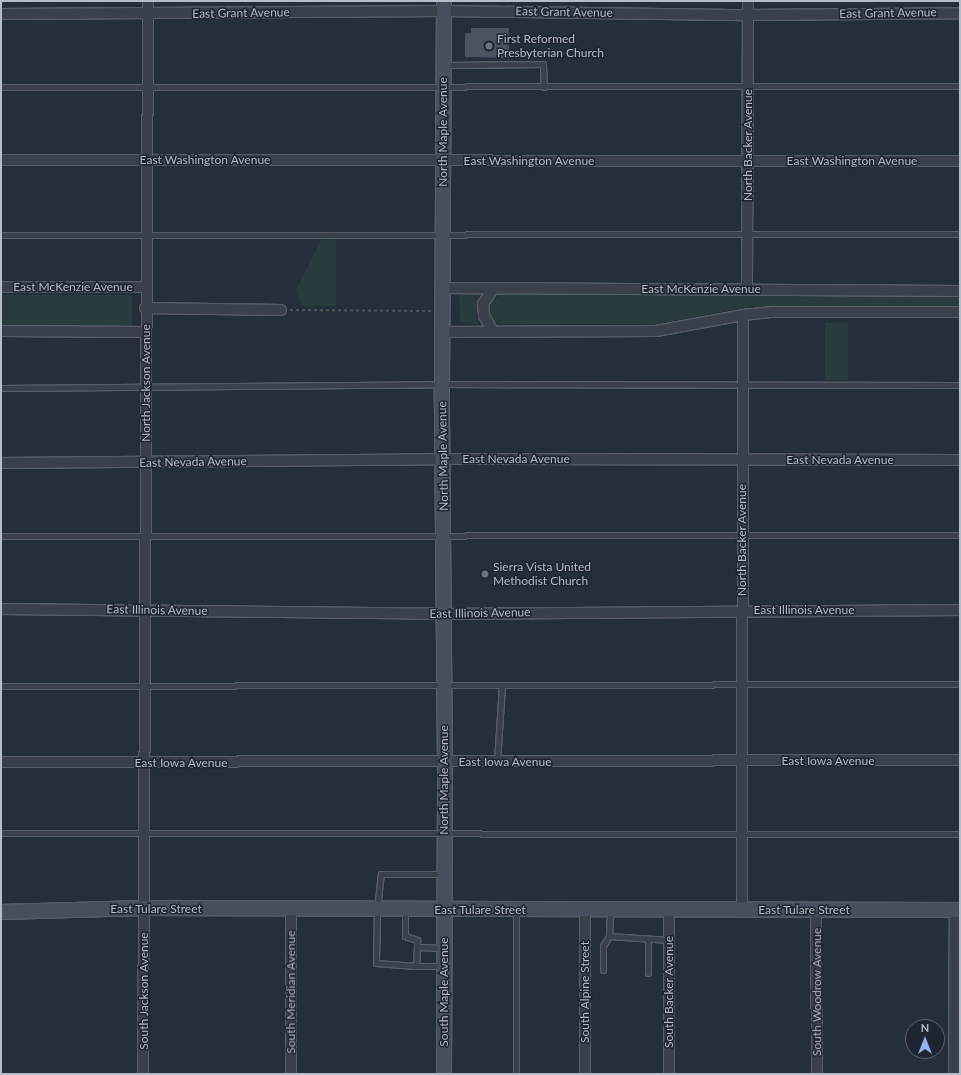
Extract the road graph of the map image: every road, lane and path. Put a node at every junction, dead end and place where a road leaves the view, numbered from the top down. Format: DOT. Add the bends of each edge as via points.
graph roads {
  1 [pos="148,1"];
  2 [pos="748,1"];
  3 [pos="444,6"];
  4 [pos="960,13"];
  5 [pos="1,14"];
  6 [pos="148,14"];
  7 [pos="748,15"];
  8 [pos="444,65"];
  9 [pos="443,85"];
  10 [pos="960,86"];
  11 [pos="1,87"];
  12 [pos="148,87"];
  13 [pos="544,87"];
  14 [pos="748,88"];
  15 [pos="146,159"];
  16 [pos="1,160"];
  17 [pos="443,160"];
  18 [pos="960,161"];
  19 [pos="748,162"];
  20 [pos="442,234"];
  21 [pos="747,234"];
  22 [pos="960,234"];
  23 [pos="1,235"];
  24 [pos="146,235"];
  25 [pos="1,287"];
  26 [pos="145,287"];
  27 [pos="442,288"];
  28 [pos="493,289"];
  29 [pos="747,289"];
  30 [pos="960,291"];
  31 [pos="146,308"];
  32 [pos="281,310"];
  33 [pos="442,311"];
  34 [pos="960,312"];
  35 [pos="743,315"];
  36 [pos="1,331"];
  37 [pos="493,331"];
  38 [pos="146,332"];
  39 [pos="442,332"];
  40 [pos="442,384"];
  41 [pos="960,385"];
  42 [pos="743,386"];
  43 [pos="1,388"];
  44 [pos="147,388"];
  45 [pos="444,459"];
  46 [pos="742,460"];
  47 [pos="960,460"];
  48 [pos="146,462"];
  49 [pos="1,463"];
  50 [pos="741,535"];
  51 [pos="960,535"];
  52 [pos="1,536"];
  53 [pos="443,536"];
  54 [pos="146,537"];
  55 [pos="1,609"];
  56 [pos="146,609"];
  57 [pos="741,610"];
  58 [pos="960,610"];
  59 [pos="443,614"];
  60 [pos="960,684"];
  61 [pos="444,685"];
  62 [pos="502,685"];
  63 [pos="742,685"];
  64 [pos="1,686"];
  65 [pos="145,686"];
  66 [pos="960,760"];
  67 [pos="740,761"];
  68 [pos="1,762"];
  69 [pos="445,762"];
  70 [pos="497,762"];
  71 [pos="144,763"];
  72 [pos="1,833"];
  73 [pos="144,834"];
  74 [pos="444,834"];
  75 [pos="742,834"];
  76 [pos="960,834"];
  77 [pos="444,874"];
  78 [pos="144,908"];
  79 [pos="742,909"];
  80 [pos="291,910"];
  81 [pos="376,910"];
  82 [pos="405,910"];
  83 [pos="444,910"];
  84 [pos="516,910"];
  85 [pos="585,910"];
  86 [pos="610,910"];
  87 [pos="669,910"];
  88 [pos="816,910"];
  89 [pos="958,910"];
  90 [pos="1,912"];
  91 [pos="609,936"];
  92 [pos="648,940"];
  93 [pos="669,940"];
  94 [pos="417,947"];
  95 [pos="444,948"];
  96 [pos="416,966"];
  97 [pos="444,966"];
  98 [pos="603,970"];
  99 [pos="648,973"];
  100 [pos="957,1043"];
  101 [pos="143,1074"];
  102 [pos="290,1074"];
  103 [pos="444,1074"];
  104 [pos="516,1074"];
  105 [pos="585,1074"];
  106 [pos="668,1074"];
  107 [pos="817,1074"];
  108 [pos="954,1074"];
  1 -- 6 [label="street, North Jackson Avenue"];
  2 -- 7 [label="street, North Backer Avenue"];
  3 -- 6 [label="street, East Grant Avenue"];
  3 -- 7 [label="street, East Grant Avenue"];
  3 -- 8 [label="main road, North Maple Avenue"];
  4 -- 7 [label="street, East Grant Avenue"];
  5 -- 6 [label="street, East Grant Avenue"];
  6 -- 12 [label="street, North Jackson Avenue"];
  7 -- 14 [label="street, North Backer Avenue"];
  8 -- 9 [label="main road, North Maple Avenue"];
  8 -- 13 [label="lane" via="543,64"];
  9 -- 12 [label="lane"];
  9 -- 13 [label="lane"];
  9 -- 17 [label="main road, North Maple Avenue"];
  10 -- 14 [label="lane"];
  11 -- 12 [label="lane"];
  12 -- 15 [label="street, North Jackson Avenue"];
  13 -- 14 [label="lane"];
  14 -- 19 [label="street, North Backer Avenue"];
  15 -- 16 [label="street, East Washington Avenue"];
  15 -- 17 [label="street, East Washington Avenue"];
  15 -- 24 [label="street, North Jackson Avenue"];
  17 -- 19 [label="street, East Washington Avenue"];
  17 -- 20 [label="main road, North Maple Avenue"];
  18 -- 19 [label="street, East Washington Avenue"];
  19 -- 21 [label="street, North Backer Avenue"];
  20 -- 21 [label="lane"];
  20 -- 24 [label="lane"];
  20 -- 27 [label="main road, North Maple Avenue"];
  21 -- 22 [label="lane"];
  21 -- 29 [label="street, North Backer Avenue"];
  23 -- 24 [label="lane"];
  24 -- 26 [label="street, North Jackson Avenue"];
  25 -- 26 [label="street, East McKenzie Avenue"];
  26 -- 31 [label="street, North Jackson Avenue"];
  27 -- 28 [label="street, East McKenzie Avenue"];
  27 -- 33 [label="main road, North Maple Avenue"];
  28 -- 29 [label="street, East McKenzie Avenue"];
  28 -- 37 [label="street" via="484,304 484,316"];
  29 -- 30 [label="street, East McKenzie Avenue"];
  31 -- 32 [label="street"];
  31 -- 38 [label="street, North Jackson Avenue"];
  32 -- 33 [label="path"];
  33 -- 39 [label="main road, North Maple Avenue"];
  34 -- 35 [label="street, East McKenzie Avenue" via="773,312"];
  35 -- 37 [label="street, East McKenzie Avenue" via="656,331"];
  35 -- 42 [label="street, North Backer Avenue"];
  36 -- 38 [label="street"];
  37 -- 39 [label="street, East McKenzie Avenue"];
  38 -- 44 [label="street, North Jackson Avenue"];
  39 -- 40 [label="main road, North Maple Avenue"];
  40 -- 42 [label="lane"];
  40 -- 44 [label="lane"];
  40 -- 45 [label="main road, North Maple Avenue"];
  41 -- 42 [label="lane"];
  42 -- 46 [label="street, North Backer Avenue"];
  43 -- 44 [label="lane"];
  44 -- 48 [label="street, North Jackson Avenue"];
  45 -- 46 [label="street, East Nevada Avenue"];
  45 -- 48 [label="street, East Nevada Avenue"];
  45 -- 53 [label="main road, North Maple Avenue"];
  46 -- 47 [label="street, East Nevada Avenue"];
  46 -- 50 [label="street, North Backer Avenue"];
  48 -- 49 [label="street, East Nevada Avenue"];
  48 -- 54 [label="street, North Jackson Avenue"];
  50 -- 51 [label="lane"];
  50 -- 53 [label="lane"];
  50 -- 57 [label="street, North Backer Avenue"];
  52 -- 54 [label="lane"];
  53 -- 54 [label="lane"];
  53 -- 59 [label="main road, North Maple Avenue"];
  54 -- 56 [label="street, North Jackson Avenue"];
  55 -- 56 [label="street, East Illinois Avenue"];
  56 -- 59 [label="street, East Illinois Avenue"];
  56 -- 65 [label="street, North Jackson Avenue"];
  57 -- 58 [label="street, East Illinois Avenue"];
  57 -- 59 [label="street, East Illinois Avenue"];
  57 -- 63 [label="street, North Backer Avenue"];
  59 -- 61 [label="main road, North Maple Avenue"];
  60 -- 63 [label="lane"];
  61 -- 62 [label="lane"];
  61 -- 65 [label="lane"];
  61 -- 69 [label="main road, North Maple Avenue"];
  62 -- 63 [label="lane"];
  62 -- 70 [label="lane"];
  63 -- 67 [label="street, North Backer Avenue"];
  64 -- 65 [label="lane"];
  65 -- 71 [label="street, North Jackson Avenue"];
  66 -- 67 [label="street, East Iowa Avenue"];
  67 -- 70 [label="street, East Iowa Avenue"];
  67 -- 75 [label="street, North Backer Avenue"];
  68 -- 71 [label="street, East Iowa Avenue"];
  69 -- 70 [label="street, East Iowa Avenue"];
  69 -- 71 [label="street, East Iowa Avenue"];
  69 -- 74 [label="main road, North Maple Avenue"];
  71 -- 73 [label="street, North Jackson Avenue"];
  72 -- 73 [label="lane"];
  73 -- 74 [label="lane"];
  73 -- 78 [label="street, North Jackson Avenue"];
  74 -- 75 [label="lane"];
  74 -- 77 [label="main road, North Maple Avenue"];
  75 -- 76 [label="lane"];
  75 -- 79 [label="street, North Backer Avenue"];
  77 -- 81 [label="lane" via="381,874"];
  77 -- 83 [label="main road, North Maple Avenue"];
  78 -- 80 [label="main road, East Tulare Street"];
  78 -- 90 [label="main road, East Tulare Street"];
  78 -- 101 [label="street, South Jackson Avenue"];
  79 -- 87 [label="main road, East Tulare Street"];
  79 -- 88 [label="main road, East Tulare Street"];
  80 -- 81 [label="main road, East Tulare Street"];
  80 -- 102 [label="street, South Meridian Avenue"];
  81 -- 82 [label="main road, East Tulare Street"];
  81 -- 96 [label="lane" via="376,963"];
  82 -- 83 [label="main road, East Tulare Street"];
  82 -- 94 [label="lane" via="405,936 417,940"];
  83 -- 84 [label="main road, East Tulare Street"];
  83 -- 95 [label="main road, South Maple Avenue"];
  84 -- 85 [label="main road, East Tulare Street"];
  84 -- 104 [label="lane"];
  85 -- 86 [label="main road, East Tulare Street"];
  85 -- 105 [label="street, South Alpine Street"];
  86 -- 87 [label="main road, East Tulare Street"];
  86 -- 91 [label="lane"];
  87 -- 93 [label="street, South Backer Avenue"];
  88 -- 89 [label="main road, East Tulare Street"];
  88 -- 107 [label="street, South Woodrow Avenue"];
  89 -- 100 [label="street"];
  91 -- 92 [label="lane" via="640,937"];
  91 -- 98 [label="lane" via="603,946"];
  92 -- 93 [label="lane"];
  92 -- 99 [label="lane"];
  93 -- 106 [label="street, South Backer Avenue"];
  94 -- 95 [label="lane"];
  94 -- 96 [label="lane"];
  95 -- 97 [label="main road, South Maple Avenue"];
  96 -- 97 [label="lane"];
  97 -- 103 [label="main road, South Maple Avenue"];
  100 -- 108 [label="street"];
}
